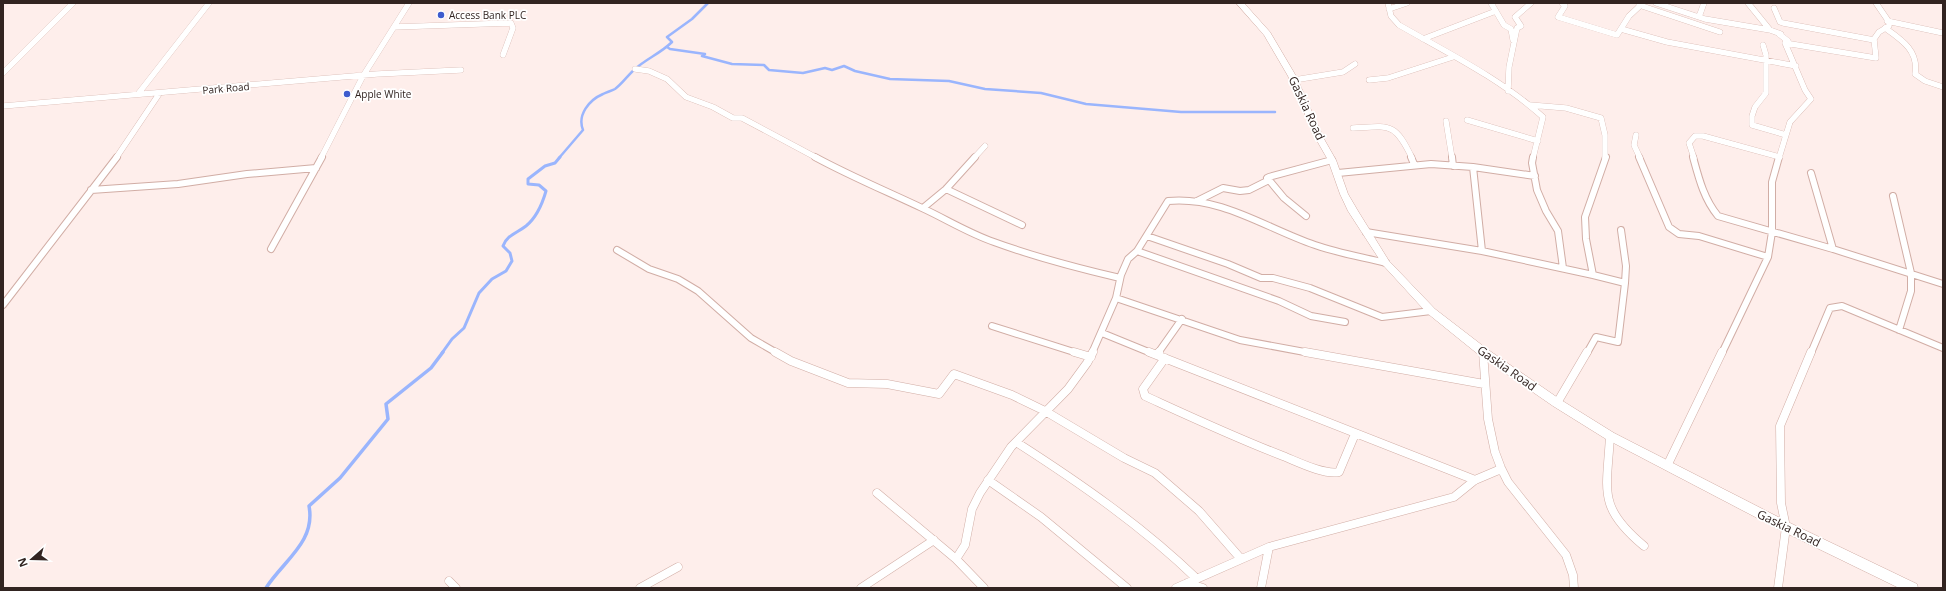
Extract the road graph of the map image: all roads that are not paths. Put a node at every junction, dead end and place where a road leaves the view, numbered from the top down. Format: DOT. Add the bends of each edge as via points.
graph roads {
  1 [pos="73,3"];
  2 [pos="209,3"];
  3 [pos="409,3"];
  4 [pos="1240,3"];
  5 [pos="1388,3"];
  6 [pos="1407,3"];
  7 [pos="1491,3"];
  8 [pos="1531,3"];
  9 [pos="1562,3"];
  10 [pos="1656,3"];
  11 [pos="1704,3"];
  12 [pos="1748,3"];
  13 [pos="1876,3"];
  14 [pos="1641,4"];
  15 [pos="1774,8"];
  16 [pos="1389,9"];
  17 [pos="1496,11"];
  18 [pos="1699,17"];
  19 [pos="1887,21"];
  20 [pos="394,27"];
  21 [pos="1885,28"];
  22 [pos="1621,29"];
  23 [pos="1770,30"];
  24 [pos="1720,32"];
  25 [pos="1943,33"];
  26 [pos="1423,39"];
  27 [pos="1874,40"];
  28 [pos="1513,42"];
  29 [pos="1785,43"];
  30 [pos="1763,44"];
  31 [pos="503,55"];
  32 [pos="1453,57"];
  33 [pos="1765,60"];
  34 [pos="1355,64"];
  35 [pos="1796,66"];
  36 [pos="635,69"];
  37 [pos="460,70"];
  38 [pos="3,73"];
  39 [pos="363,76"];
  40 [pos="1294,80"];
  41 [pos="1369,80"];
  42 [pos="1943,87"];
  43 [pos="1508,91"];
  44 [pos="138,94"];
  45 [pos="159,94"];
  46 [pos="1530,105"];
  47 [pos="3,106"];
  48 [pos="1467,120"];
  49 [pos="1446,121"];
  50 [pos="1353,128"];
  51 [pos="1786,134"];
  52 [pos="1636,135"];
  53 [pos="1538,141"];
  54 [pos="986,146"];
  55 [pos="1780,156"];
  56 [pos="1332,160"];
  57 [pos="1414,164"];
  58 [pos="1453,166"];
  59 [pos="1473,167"];
  60 [pos="316,168"];
  61 [pos="1338,173"];
  62 [pos="1811,173"];
  63 [pos="1535,176"];
  64 [pos="1269,180"];
  65 [pos="946,189"];
  66 [pos="91,190"];
  67 [pos="1893,196"];
  68 [pos="1197,201"];
  69 [pos="923,208"];
  70 [pos="1306,216"];
  71 [pos="1022,225"];
  72 [pos="1621,230"];
  73 [pos="1366,232"];
  74 [pos="1772,232"];
  75 [pos="1146,236"];
  76 [pos="271,249"];
  77 [pos="1834,249"];
  78 [pos="617,250"];
  79 [pos="1137,251"];
  80 [pos="1482,251"];
  81 [pos="1768,257"];
  82 [pos="1386,262"];
  83 [pos="1563,268"];
  84 [pos="1911,274"];
  85 [pos="1593,275"];
  86 [pos="1120,278"];
  87 [pos="1625,283"];
  88 [pos="1943,284"];
  89 [pos="1116,298"];
  90 [pos="3,306"];
  91 [pos="1431,310"];
  92 [pos="1182,319"];
  93 [pos="1345,322"];
  94 [pos="992,326"];
  95 [pos="1899,330"];
  96 [pos="1102,333"];
  97 [pos="1943,348"];
  98 [pos="1483,352"];
  99 [pos="1157,354"];
  100 [pos="1091,357"];
  101 [pos="1165,358"];
  102 [pos="1484,384"];
  103 [pos="1557,403"];
  104 [pos="1045,411"];
  105 [pos="1355,434"];
  106 [pos="1610,436"];
  107 [pos="1016,442"];
  108 [pos="1667,466"];
  109 [pos="1501,470"];
  110 [pos="988,480"];
  111 [pos="1475,480"];
  112 [pos="877,493"];
  113 [pos="1786,527"];
  114 [pos="934,540"];
  115 [pos="1644,546"];
  116 [pos="1269,547"];
  117 [pos="956,559"];
  118 [pos="1241,559"];
  119 [pos="678,567"];
  120 [pos="1198,578"];
  121 [pos="1187,583"];
  122 [pos="640,588"];
  123 [pos="861,588"];
  124 [pos="984,588"];
  125 [pos="1127,588"];
  126 [pos="1176,588"];
  127 [pos="1203,588"];
  128 [pos="1261,588"];
  129 [pos="1574,588"];
  130 [pos="1778,588"];
  131 [pos="1912,588"];
  1 -- 38 [label="street"];
  2 -- 44 [label="street"];
  3 -- 20 [label="street"];
  4 -- 40 [label="main road, Gaskia Road" via="1277,48"];
  5 -- 16 [label="street"];
  6 -- 16 [label="street"];
  7 -- 17 [label="street"];
  8 -- 28 [label="street" via="1514,17 1521,26 1517,28"];
  9 -- 22 [label="street" via="1565,6 1558,17 1562,19 1617,35"];
  10 -- 18 [label="street"];
  11 -- 18 [label="street"];
  12 -- 23 [label="street"];
  13 -- 19 [label="street"];
  14 -- 22 [label="street" via="1628,16"];
  14 -- 24 [label="street"];
  15 -- 27 [label="street" via="1780,22 1783,23"];
  16 -- 26 [label="street" via="1391,16 1399,25"];
  17 -- 26 [label="street"];
  17 -- 28 [label="street" via="1504,25 1511,29"];
  18 -- 23 [label="street"];
  19 -- 21 [label="street" via="1890,22 1889,26"];
  19 -- 25 [label="street"];
  20 -- 31 [label="street" via="511,23 513,28"];
  20 -- 39 [label="street"];
  21 -- 27 [label="street"];
  21 -- 42 [label="street" via="1904,40 1917,61 1915,74 1925,81"];
  22 -- 33 [label="street" via="1652,39"];
  23 -- 29 [label="street" via="1781,34 1788,42"];
  26 -- 32 [label="street"];
  27 -- 29 [label="street" via="1876,58"];
  28 -- 43 [label="street"];
  29 -- 35 [label="street"];
  30 -- 33 [label="street"];
  32 -- 41 [label="street" via="1388,78"];
  32 -- 43 [label="street"];
  33 -- 35 [label="street"];
  33 -- 51 [label="street" via="1766,93 1756,103 1752,125"];
  34 -- 40 [label="street" via="1343,72"];
  35 -- 51 [label="street" via="1811,99 1790,122"];
  36 -- 69 [label="street" via="649,71 667,79 686,97 733,118 742,118 836,170 849,173 862,182"];
  37 -- 39 [label="street, Park Road"];
  39 -- 45 [label="street, Park Road"];
  39 -- 60 [label="street"];
  40 -- 56 [label="main road, Gaskia Road"];
  43 -- 46 [label="street"];
  44 -- 45 [label="street, Park Road"];
  44 -- 47 [label="street, Park Road"];
  45 -- 66 [label="street" via="109,169"];
  46 -- 53 [label="street" via="1543,117"];
  46 -- 85 [label="street" via="1566,108 1601,118 1603,122 1605,164 1588,202 1585,218"];
  48 -- 53 [label="street"];
  49 -- 58 [label="street"];
  50 -- 57 [label="street" via="1384,126 1395,129"];
  51 -- 55 [label="street"];
  52 -- 81 [label="street" via="1634,145 1669,227 1679,234 1699,236"];
  53 -- 63 [label="street" via="1532,163"];
  54 -- 65 [label="street"];
  55 -- 74 [label="street" via="1771,192"];
  55 -- 74 [label="street" via="1703,136 1695,136 1689,143 1702,189 1714,213"];
  56 -- 61 [label="main road, Gaskia Road"];
  56 -- 64 [label="street" via="1270,176 1267,178"];
  57 -- 58 [label="street"];
  57 -- 61 [label="street"];
  58 -- 59 [label="street"];
  59 -- 63 [label="street"];
  59 -- 80 [label="street"];
  60 -- 66 [label="street" via="178,184"];
  60 -- 76 [label="street"];
  61 -- 73 [label="main road, Gaskia Road" via="1344,194"];
  62 -- 77 [label="street"];
  63 -- 83 [label="street" via="1537,190 1558,231"];
  64 -- 68 [label="street" via="1249,190 1223,188"];
  64 -- 70 [label="street" via="1284,198"];
  65 -- 69 [label="street"];
  65 -- 71 [label="street"];
  66 -- 90 [label="street"];
  67 -- 84 [label="street"];
  68 -- 75 [label="street" via="1188,198 1168,201"];
  68 -- 82 [label="street" via="1249,215 1315,245"];
  69 -- 86 [label="street" via="993,242"];
  72 -- 87 [label="street" via="1626,266"];
  73 -- 80 [label="street"];
  73 -- 82 [label="main road, Gaskia Road"];
  74 -- 77 [label="street"];
  74 -- 81 [label="street"];
  75 -- 79 [label="street"];
  75 -- 91 [label="street" via="1261,278 1274,278 1310,288 1382,317"];
  77 -- 84 [label="street"];
  78 -- 104 [label="street" via="648,269 678,279 698,291 766,348 832,378 848,383 887,384 939,394 954,374 1012,395"];
  79 -- 86 [label="street" via="1128,259"];
  79 -- 93 [label="street" via="1279,301 1311,316"];
  80 -- 83 [label="street"];
  81 -- 108 [label="street"];
  82 -- 91 [label="main road, Gaskia Road"];
  83 -- 85 [label="street"];
  84 -- 88 [label="street"];
  84 -- 95 [label="street" via="1910,291"];
  85 -- 87 [label="street"];
  86 -- 89 [label="street"];
  87 -- 103 [label="street" via="1618,342 1596,337"];
  89 -- 92 [label="street"];
  89 -- 96 [label="street"];
  91 -- 98 [label="main road, Gaskia Road"];
  92 -- 99 [label="street"];
  92 -- 102 [label="street" via="1240,340"];
  94 -- 100 [label="street"];
  95 -- 97 [label="street"];
  95 -- 113 [label="street" via="1842,306 1830,308 1780,426 1781,503"];
  96 -- 99 [label="street"];
  96 -- 100 [label="street"];
  98 -- 102 [label="street"];
  98 -- 103 [label="main road, Gaskia Road"];
  99 -- 101 [label="street"];
  100 -- 104 [label="street" via="1068,389"];
  101 -- 105 [label="street"];
  101 -- 105 [label="street" via="1142,393 1227,434 1300,463 1334,473 1339,472"];
  102 -- 109 [label="street" via="1495,454"];
  103 -- 106 [label="main road, Gaskia Road"];
  104 -- 107 [label="street"];
  104 -- 118 [label="street" via="1124,458 1155,473 1199,511"];
  105 -- 111 [label="street"];
  106 -- 108 [label="main road, Gaskia Road"];
  106 -- 115 [label="street" via="1607,495 1610,507 1629,534"];
  107 -- 110 [label="street"];
  107 -- 120 [label="street" via="1125,515"];
  108 -- 113 [label="main road, Gaskia Road"];
  109 -- 111 [label="street"];
  109 -- 129 [label="street" via="1566,555 1573,575"];
  110 -- 117 [label="street" via="972,509 966,545"];
  110 -- 125 [label="street" via="1041,517"];
  111 -- 116 [label="street" via="1454,497"];
  112 -- 114 [label="street"];
  113 -- 130 [label="street"];
  113 -- 131 [label="main road, Gaskia Road"];
  114 -- 117 [label="street"];
  114 -- 123 [label="street"];
  116 -- 118 [label="street"];
  116 -- 128 [label="street"];
  117 -- 124 [label="street"];
  118 -- 120 [label="street"];
  119 -- 122 [label="street"];
  120 -- 121 [label="street"];
  121 -- 126 [label="street"];
  121 -- 127 [label="street"];
}
